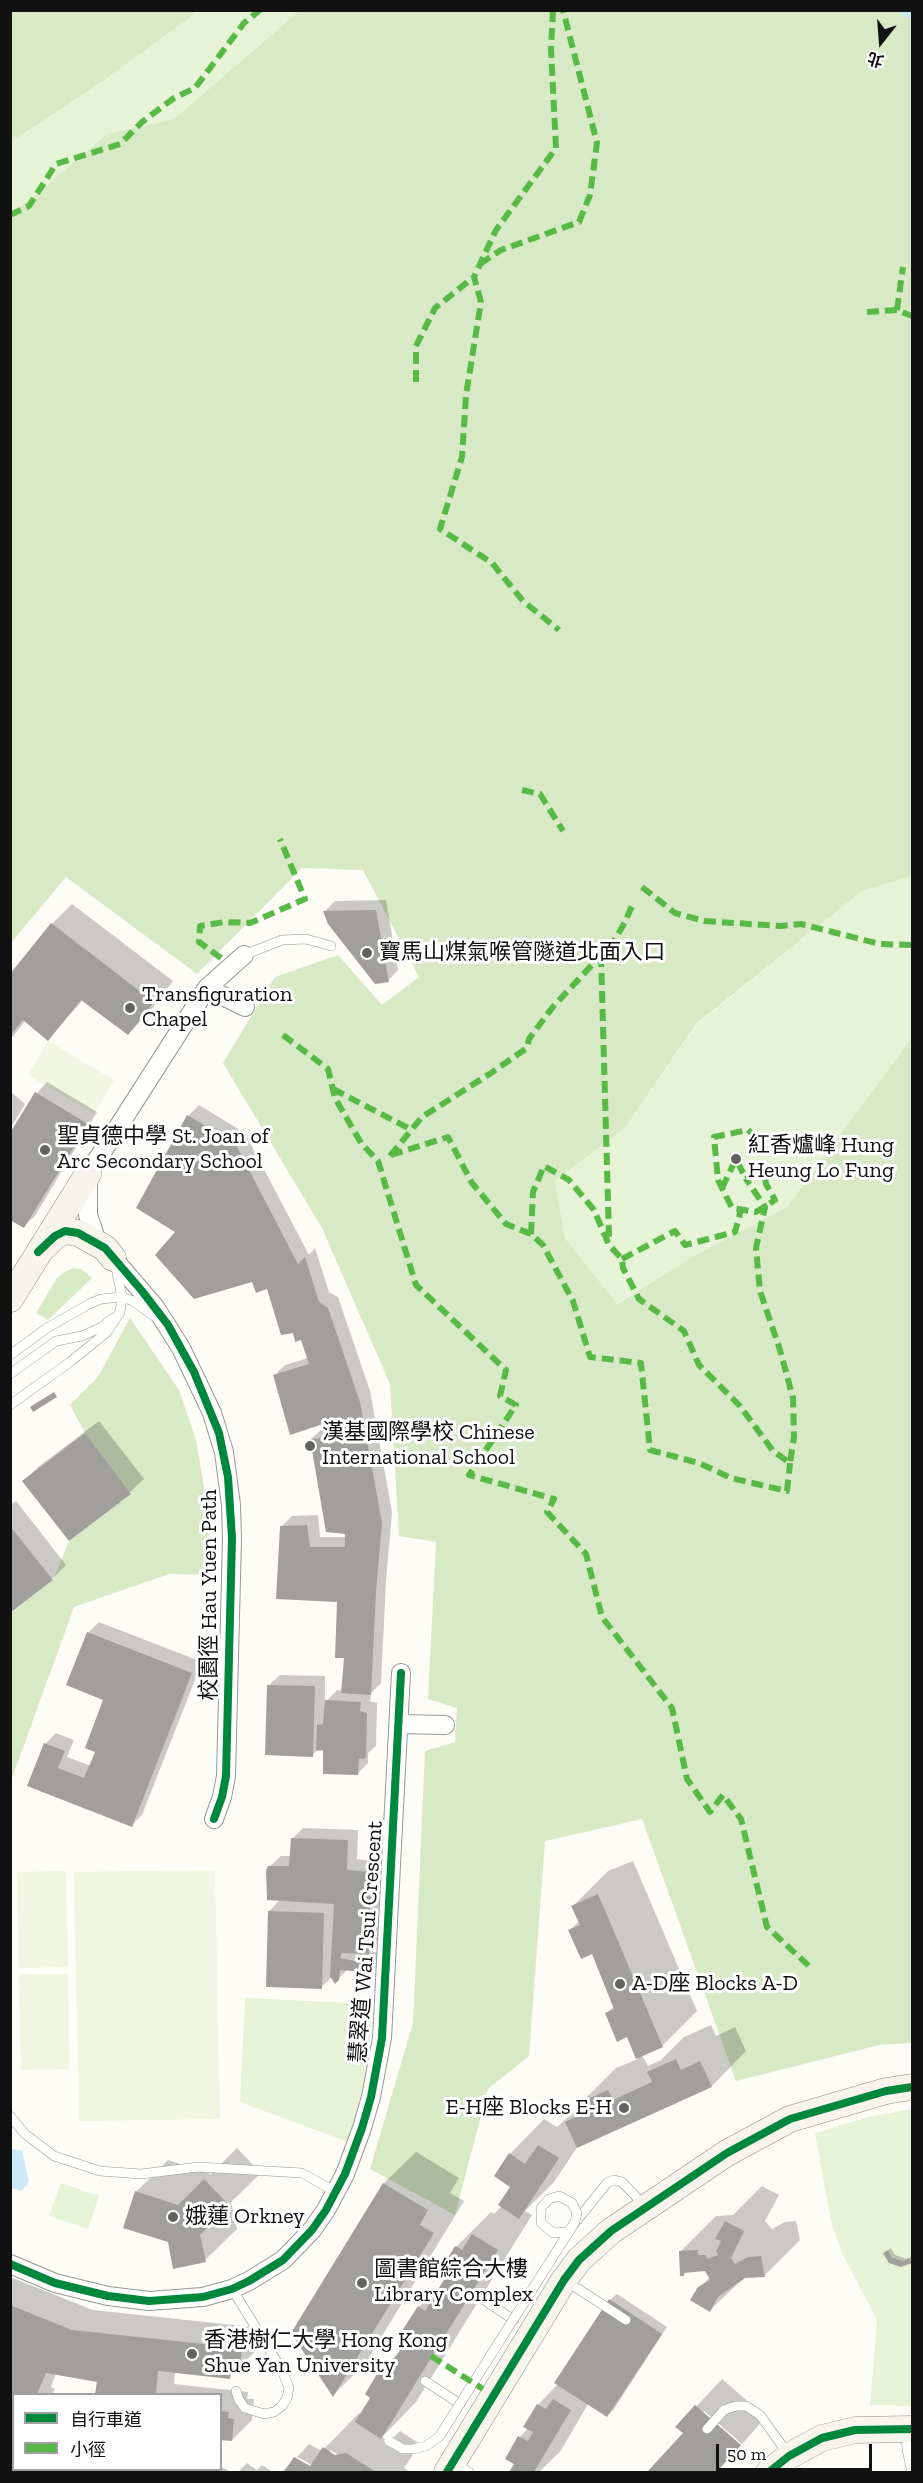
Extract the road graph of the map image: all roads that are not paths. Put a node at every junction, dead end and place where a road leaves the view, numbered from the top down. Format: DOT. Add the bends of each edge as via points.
graph roads {
  1 [pos="331,946"];
  2 [pos="244,955"];
  3 [pos="207,988"];
  4 [pos="245,1007"];
  5 [pos="88,1174"];
  6 [pos="38,1252"];
  7 [pos="109,1253"];
  8 [pos="122,1297"];
  9 [pos="10,1299"];
  10 [pos="120,1312"];
  11 [pos="168,1325"];
  12 [pos="10,1355"];
  13 [pos="10,1374"];
  14 [pos="10,1405"];
  15 [pos="401,1673"];
  16 [pos="400,1724"];
  17 [pos="445,1725"];
  18 [pos="214,1819"];
  19 [pos="912,2087"];
  20 [pos="10,2116"];
  21 [pos="336,2193"];
  22 [pos="645,2206"];
  23 [pos="10,2264"];
  24 [pos="564,2280"];
  25 [pos="232,2289"];
  26 [pos="477,2296"];
  27 [pos="514,2320"];
  28 [pos="626,2320"];
  29 [pos="425,2382"];
  30 [pos="236,2391"];
  31 [pos="460,2404"];
  32 [pos="707,2429"];
  33 [pos="909,2429"];
  34 [pos="389,2441"];
  35 [pos="789,2456"];
  36 [pos="456,2469"];
  37 [pos="769,2472"];
  38 [pos="912,2472"];
  1 -- 2 [label="lane" via="306,939 282,940"];
  2 -- 3 [label="street"];
  3 -- 4 [label="street"];
  3 -- 5 [label="street"];
  5 -- 6 [label="street"];
  5 -- 7 [label="street, 校園徑 Hau Yuen Path" via="88,1215 95,1236"];
  6 -- 7 [label="street" via="65,1231 78,1233"];
  6 -- 9 [label="street"];
  7 -- 8 [label="lane" via="120,1278"];
  7 -- 11 [label="street, 校園徑 Hau Yuen Path"];
  8 -- 10 [label="lane"];
  8 -- 11 [label="lane"];
  8 -- 12 [label="lane" via="91,1303"];
  10 -- 13 [label="lane" via="102,1327 56,1341"];
  10 -- 14 [label="lane" via="98,1341"];
  11 -- 18 [label="street, 校園徑 Hau Yuen Path" via="212,1413 224,1452 231,1505 226,1776"];
  15 -- 16 [label="street, 慧翠道 Wai Tsui Crescent"];
  16 -- 17 [label="street"];
  16 -- 21 [label="street, 慧翠道 Wai Tsui Crescent" via="382,2038 362,2128"];
  19 -- 22 [label="street" via="790,2119 727,2153"];
  20 -- 21 [label="lane" via="25,2134 54,2156 100,2171 141,2174 198,2167 302,2173"];
  21 -- 25 [label="street, 慧翠道 Wai Tsui Crescent" via="297,2248 264,2273"];
  22 -- 24 [label="street" via="579,2260"];
  22 -- 27 [label="lane, bridge" via="622,2182 614,2180 607,2183 566,2232 553,2233 541,2223 541,2208 549,2199 559,2196 570,2201 576,2219 565,2241"];
  23 -- 25 [label="street, 慧翠道 Wai Tsui Crescent" via="82,2291 127,2299 185,2299"];
  24 -- 28 [label="lane"];
  24 -- 36 [label="street"];
  25 -- 30 [label="lane" via="289,2388 282,2406 264,2414 245,2408"];
  26 -- 27 [label="lane"];
  27 -- 31 [label="lane, bridge"];
  29 -- 31 [label="lane"];
  31 -- 34 [label="lane, bridge" via="439,2437 426,2446 403,2449"];
  32 -- 35 [label="lane" via="724,2410 746,2406 760,2415"];
  33 -- 35 [label="street" via="855,2430 822,2438"];
  33 -- 38 [label="lane" via="907,2450"];
  35 -- 37 [label="street"];
}
